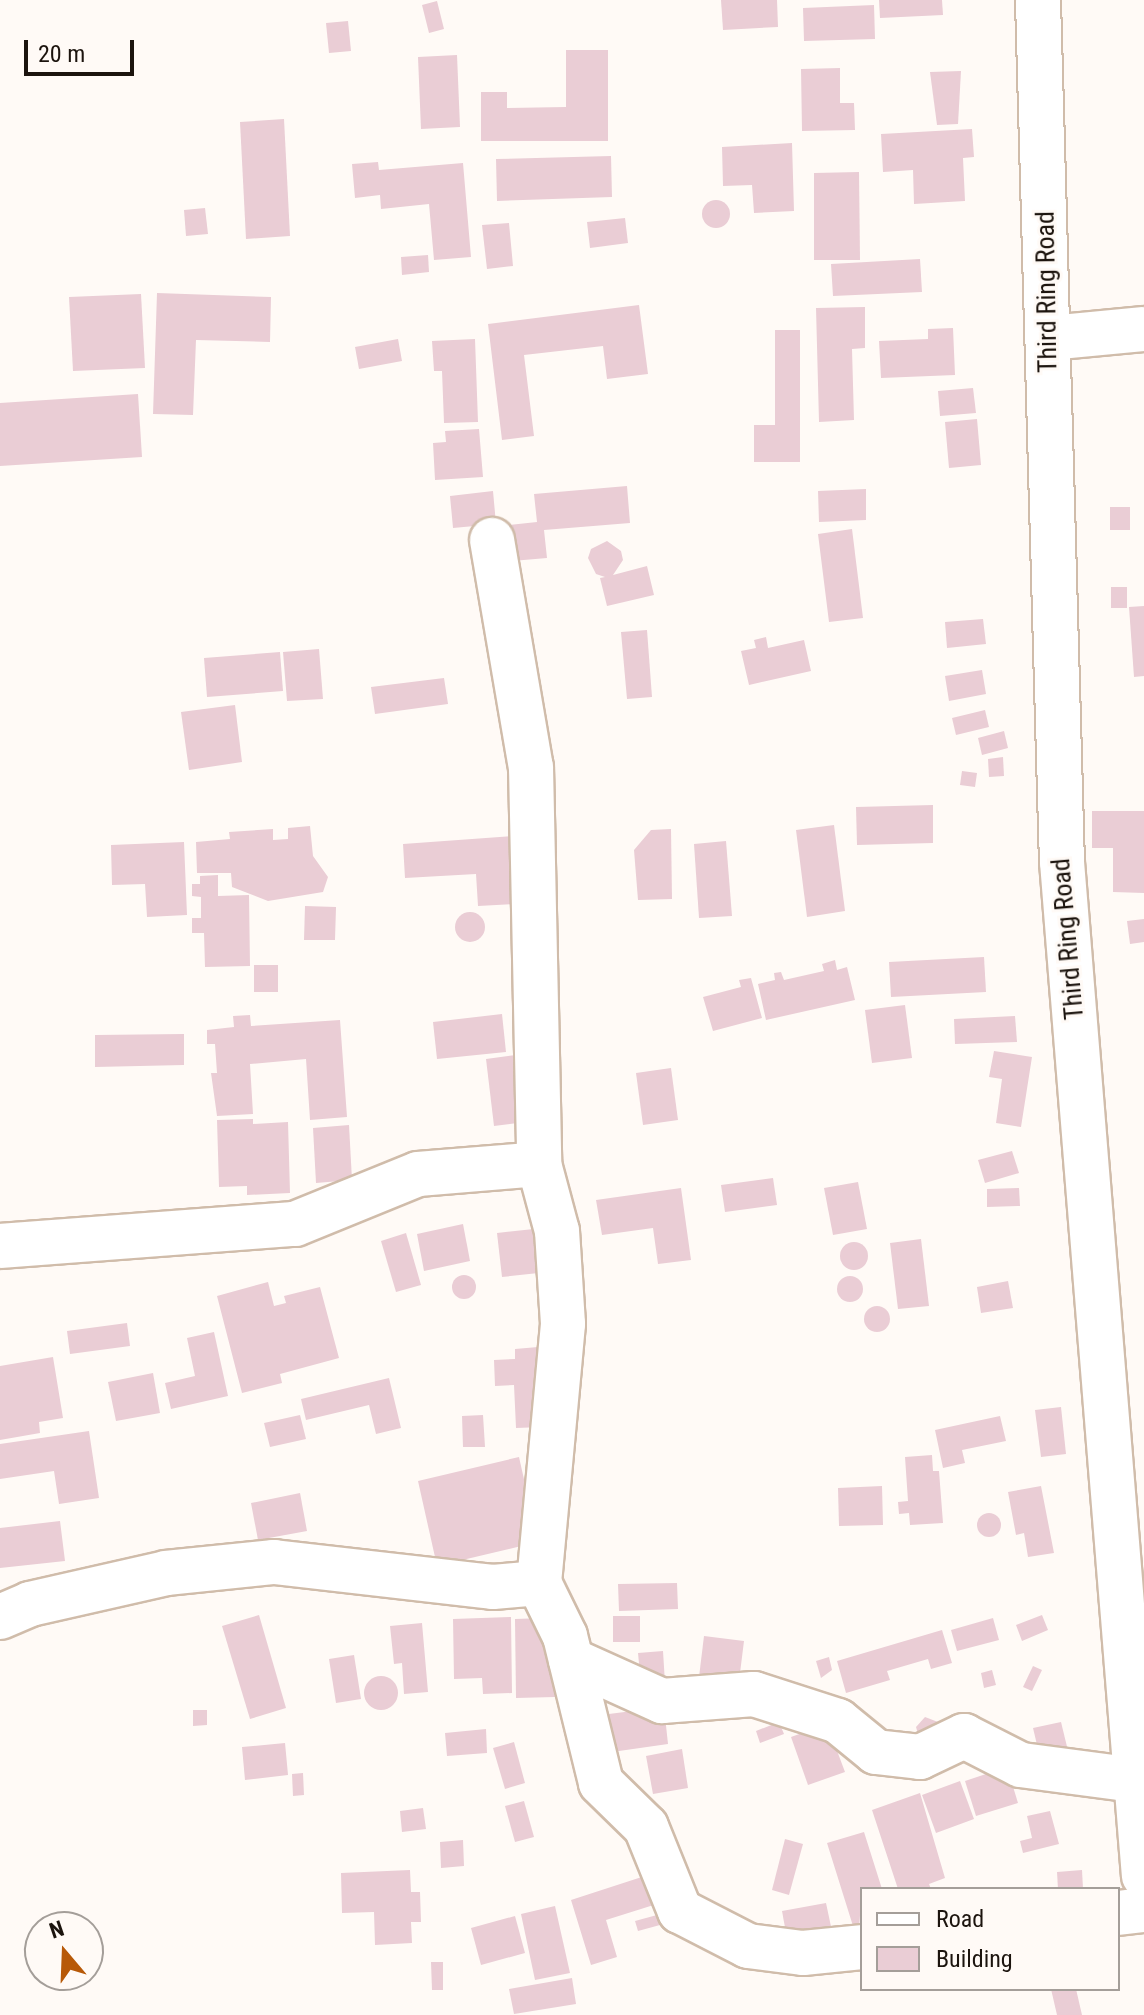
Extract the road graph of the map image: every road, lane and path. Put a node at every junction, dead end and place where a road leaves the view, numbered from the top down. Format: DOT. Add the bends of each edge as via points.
graph roads {
  1 [pos="1038,0"];
  2 [pos="1144,329"];
  3 [pos="1049,338"];
  4 [pos="492,540"];
  5 [pos="539,1164"];
  6 [pos="0,1246"];
  7 [pos="539,1583"];
  8 [pos="0,1617"];
  9 [pos="571,1660"];
  10 [pos="1135,1780"];
  11 [pos="1144,1876"];
  12 [pos="1144,1910"];
  13 [pos="1120,1913"];
  14 [pos="860,1947"];
  1 -- 3 [label="street, Third Ring Road"];
  2 -- 3 [label="street"];
  3 -- 10 [label="street, Third Ring Road" via="1049,523 1062,862"];
  4 -- 5 [label="street" via="531,767"];
  5 -- 6 [label="street" via="418,1174 295,1224"];
  5 -- 7 [label="street" via="557,1231 563,1324"];
  7 -- 8 [label="street" via="493,1587 274,1562 166,1573 30,1604"];
  7 -- 9 [label="street"];
  9 -- 10 [label="street" via="662,1701 754,1694 838,1721 876,1752 920,1757 964,1736 1021,1765"];
  9 -- 14 [label="street" via="601,1783 646,1827 680,1911 748,1946 803,1953"];
  10 -- 11 [label="street, Third Ring Road"];
  12 -- 13 [label="street"];
}
